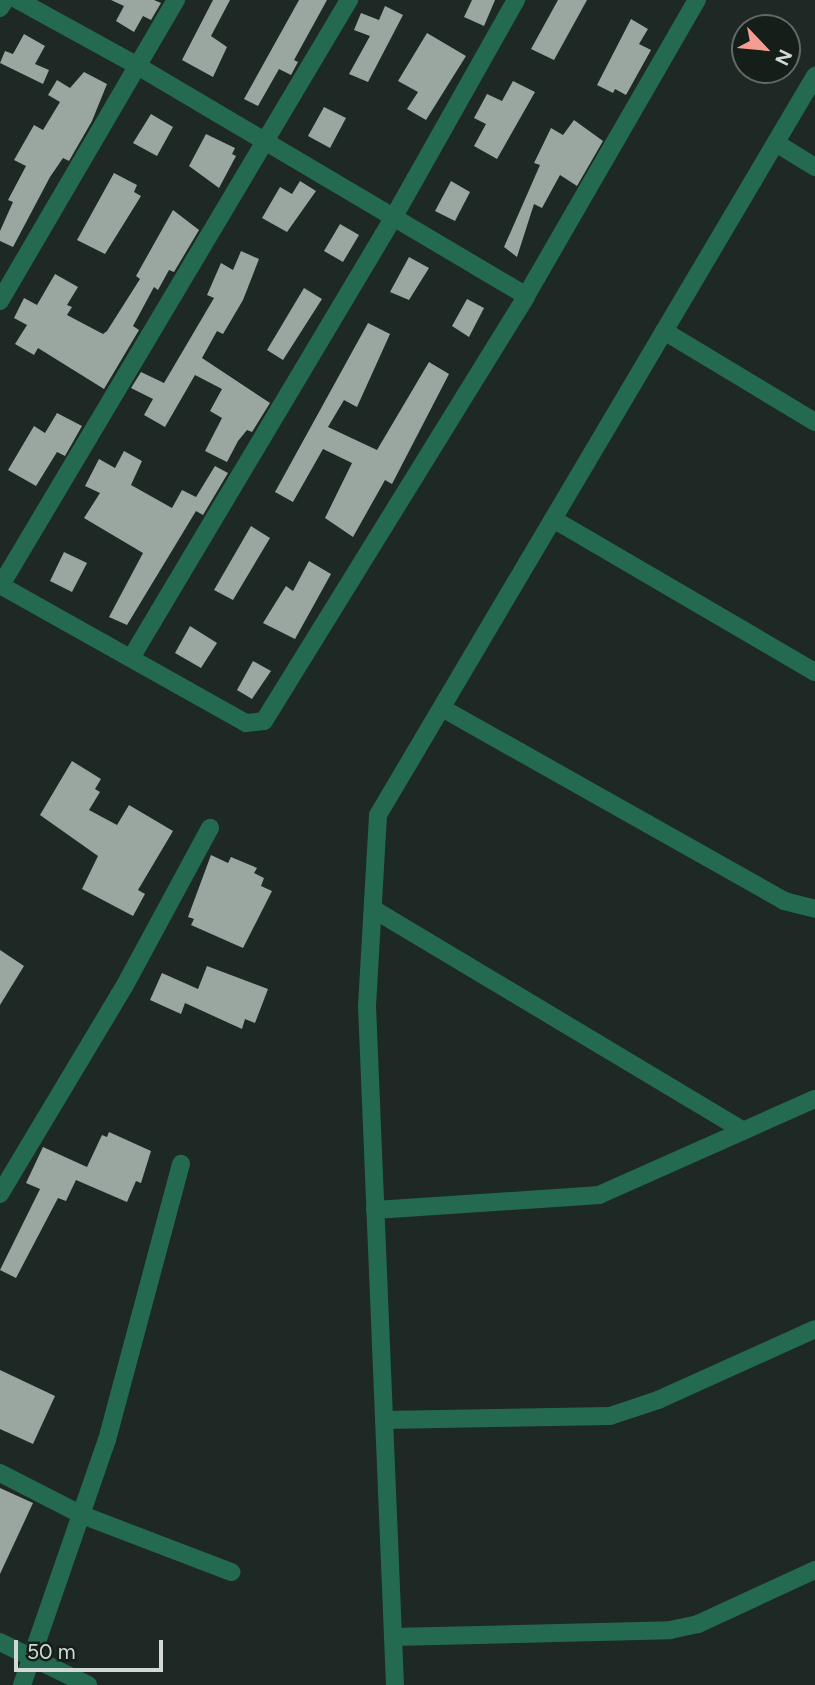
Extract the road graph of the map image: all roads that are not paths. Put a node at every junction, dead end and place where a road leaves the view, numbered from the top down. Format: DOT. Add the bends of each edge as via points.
graph roads {
  1 [pos="5,0"];
  2 [pos="18,0"];
  3 [pos="176,0"];
  4 [pos="349,0"];
  5 [pos="516,0"];
  6 [pos="696,0"];
  7 [pos="0,8"];
  8 [pos="136,65"];
  9 [pos="815,76"];
  10 [pos="264,141"];
  11 [pos="776,143"];
  12 [pos="815,167"];
  13 [pos="392,220"];
  14 [pos="526,296"];
  15 [pos="0,301"];
  16 [pos="664,331"];
  17 [pos="815,422"];
  18 [pos="553,519"];
  19 [pos="0,585"];
  20 [pos="131,658"];
  21 [pos="815,672"];
  22 [pos="442,708"];
  23 [pos="210,828"];
  24 [pos="373,909"];
  25 [pos="815,909"];
  26 [pos="815,1099"];
  27 [pos="744,1131"];
  28 [pos="181,1164"];
  29 [pos="0,1194"];
  30 [pos="375,1210"];
  31 [pos="815,1329"];
  32 [pos="384,1420"];
  33 [pos="0,1472"];
  34 [pos="82,1515"];
  35 [pos="815,1570"];
  36 [pos="231,1572"];
  37 [pos="393,1637"];
  38 [pos="0,1642"];
  39 [pos="32,1657"];
  40 [pos="22,1685"];
  41 [pos="88,1685"];
  42 [pos="395,1685"];
  1 -- 7 [label="street"];
  2 -- 8 [label="street"];
  3 -- 8 [label="street"];
  4 -- 10 [label="street"];
  5 -- 13 [label="street"];
  6 -- 14 [label="street"];
  8 -- 10 [label="street"];
  8 -- 15 [label="street"];
  9 -- 11 [label="street"];
  10 -- 13 [label="street"];
  10 -- 19 [label="street"];
  11 -- 12 [label="street"];
  11 -- 16 [label="street"];
  13 -- 14 [label="street"];
  13 -- 20 [label="street"];
  14 -- 20 [label="street" via="264,721 246,723"];
  16 -- 17 [label="street"];
  16 -- 18 [label="street"];
  18 -- 21 [label="street"];
  18 -- 22 [label="street"];
  19 -- 20 [label="street"];
  22 -- 24 [label="street" via="378,815"];
  22 -- 25 [label="street" via="784,901"];
  23 -- 29 [label="street" via="124,988"];
  24 -- 27 [label="street"];
  24 -- 30 [label="street" via="367,1006"];
  26 -- 27 [label="street"];
  27 -- 30 [label="street" via="599,1195"];
  28 -- 34 [label="street" via="107,1440"];
  30 -- 32 [label="street"];
  31 -- 32 [label="street" via="658,1400 610,1416"];
  32 -- 37 [label="street"];
  33 -- 34 [label="street"];
  34 -- 36 [label="street"];
  34 -- 39 [label="street"];
  35 -- 37 [label="street" via="698,1623 670,1630"];
  37 -- 42 [label="street"];
  38 -- 39 [label="street"];
  39 -- 40 [label="street"];
  39 -- 41 [label="street"];
}
